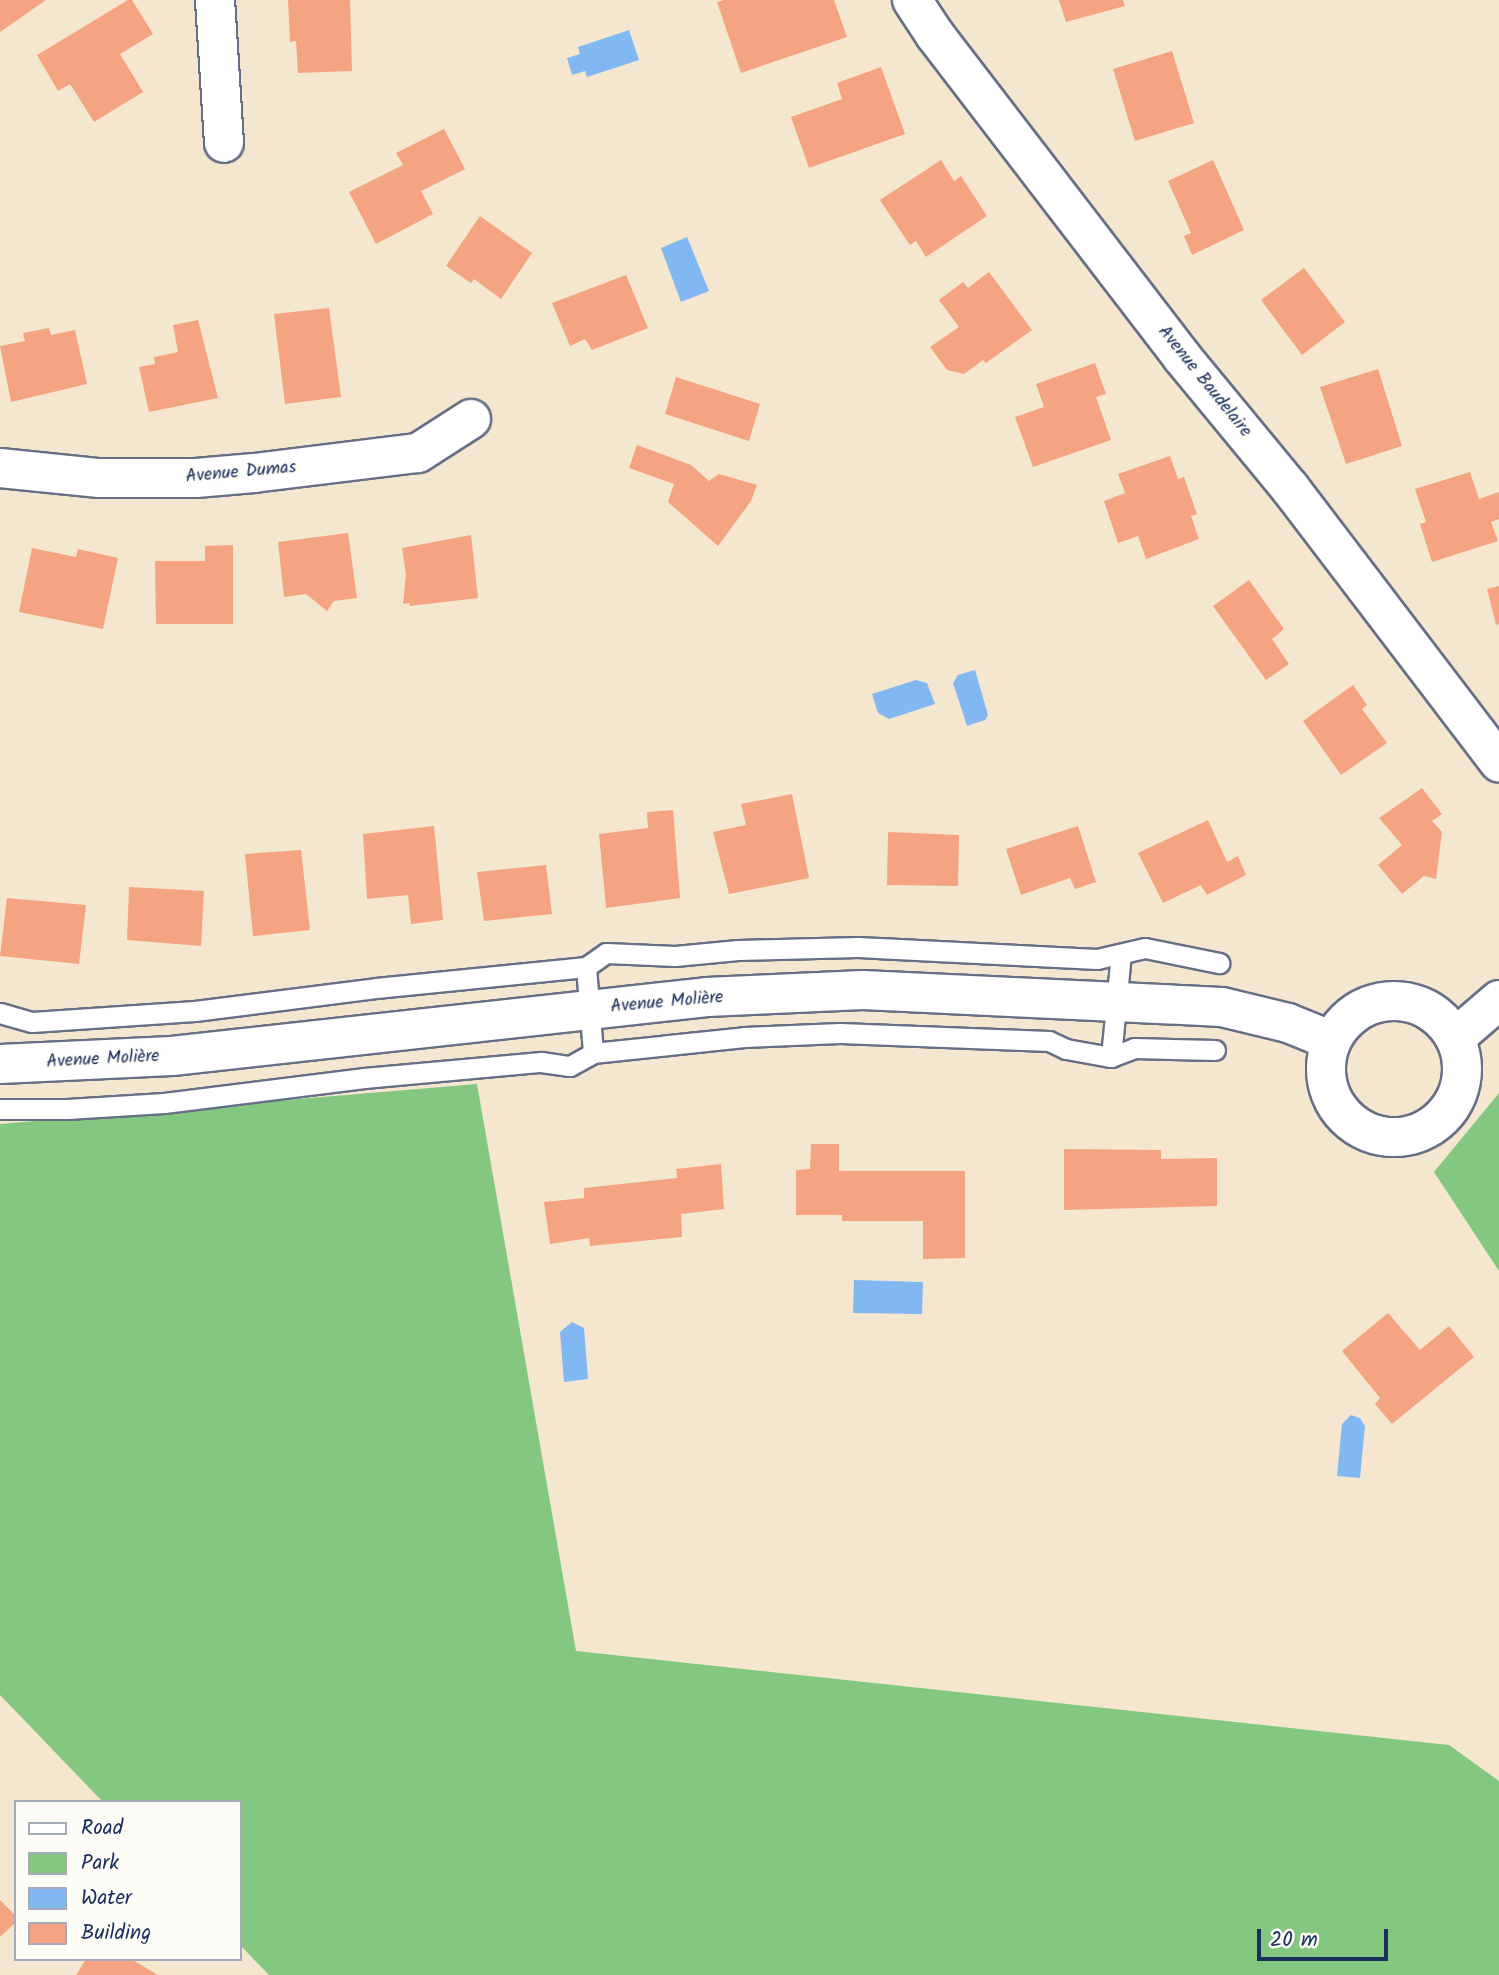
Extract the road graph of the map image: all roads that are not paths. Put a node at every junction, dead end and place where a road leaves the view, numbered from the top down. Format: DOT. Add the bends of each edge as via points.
graph roads {
  1 [pos="215,0"];
  2 [pos="912,0"];
  3 [pos="224,143"];
  4 [pos="471,419"];
  5 [pos="0,468"];
  6 [pos="1499,762"];
  7 [pos="1122,954"];
  8 [pos="1219,963"];
  9 [pos="586,967"];
  10 [pos="1499,1000"];
  11 [pos="1116,1002"];
  12 [pos="591,1010"];
  13 [pos="0,1013"];
  14 [pos="1455,1038"];
  15 [pos="1331,1040"];
  16 [pos="1215,1050"];
  17 [pos="593,1053"];
  18 [pos="1111,1057"];
  19 [pos="0,1064"];
  20 [pos="0,1109"];
  1 -- 3 [label="street"];
  2 -- 6 [label="street, Avenue Baudelaire" via="934,35 1182,357 1248,435"];
  4 -- 5 [label="street, Avenue Dumas" via="418,453 254,473 99,478"];
  7 -- 8 [label="lane" via="1145,948"];
  7 -- 9 [label="lane" via="1097,959 799,947 675,956 606,953"];
  7 -- 11 [label="lane"];
  9 -- 12 [label="lane"];
  9 -- 13 [label="lane" via="195,1011 32,1022"];
  10 -- 14 [label="street"];
  11 -- 12 [label="street, Avenue Molière" via="863,990 706,998"];
  11 -- 15 [label="street, Avenue Molière" via="1250,1012"];
  11 -- 18 [label="lane"];
  12 -- 17 [label="lane"];
  12 -- 19 [label="street, Avenue Molière" via="172,1056"];
  14 -- 15 [label="street" via="1433,1012 1384,1000 1347,1018"];
  14 -- 15 [label="street" via="1462,1075 1456,1098 1438,1122 1398,1138 1364,1130 1330,1096 1326,1073"];
  16 -- 18 [label="lane" via="1134,1048"];
  17 -- 18 [label="lane" via="744,1037 840,1033 1049,1041"];
  17 -- 20 [label="lane" via="570,1066 522,1064 364,1078 164,1103"];
}
